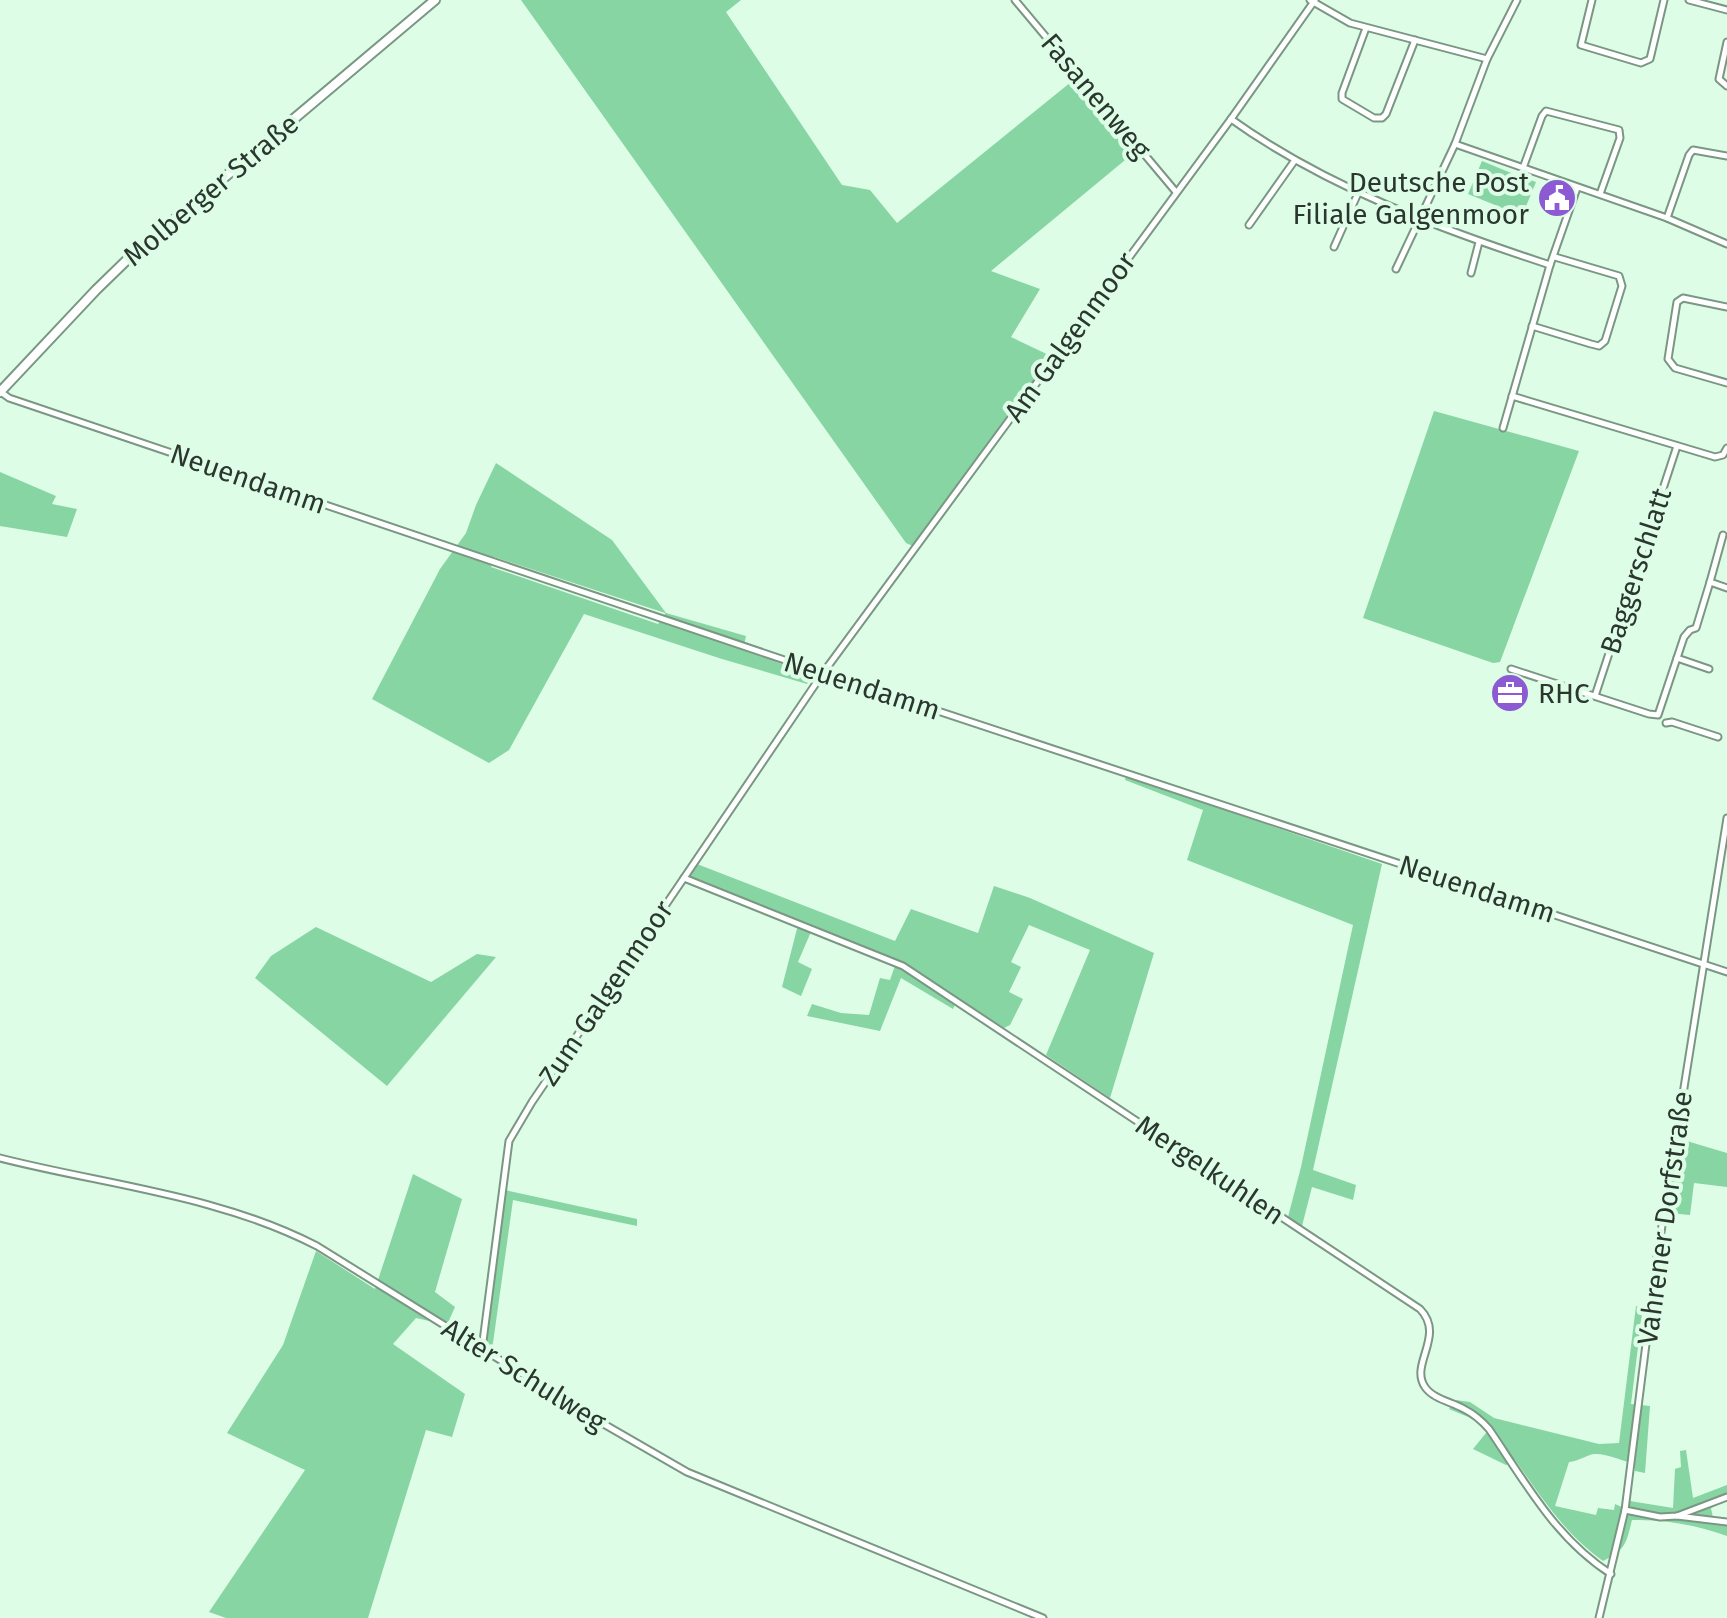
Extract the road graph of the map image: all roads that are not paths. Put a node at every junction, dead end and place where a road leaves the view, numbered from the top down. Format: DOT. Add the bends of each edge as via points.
graph roads {
  1 [pos="435,0"];
  2 [pos="1015,0"];
  3 [pos="1517,0"];
  4 [pos="1592,0"];
  5 [pos="1664,0"];
  6 [pos="1689,0"];
  7 [pos="1313,1"];
  8 [pos="1727,10"];
  9 [pos="1366,28"];
  10 [pos="1415,40"];
  11 [pos="1727,42"];
  12 [pos="1487,59"];
  13 [pos="1727,86"];
  14 [pos="1231,119"];
  15 [pos="1455,144"];
  16 [pos="1727,156"];
  17 [pos="1295,160"];
  18 [pos="1523,168"];
  19 [pos="1577,188"];
  20 [pos="1359,191"];
  21 [pos="1176,192"];
  22 [pos="1600,194"];
  23 [pos="1667,218"];
  24 [pos="1421,219"];
  25 [pos="1249,225"];
  26 [pos="1479,242"];
  27 [pos="1727,244"];
  28 [pos="1334,247"];
  29 [pos="1555,257"];
  30 [pos="1550,265"];
  31 [pos="1396,269"];
  32 [pos="1471,273"];
  33 [pos="1727,307"];
  34 [pos="1532,326"];
  35 [pos="1727,383"];
  36 [pos="0,392"];
  37 [pos="1512,396"];
  38 [pos="1503,428"];
  39 [pos="1677,446"];
  40 [pos="1727,448"];
  41 [pos="1723,535"];
  42 [pos="1710,582"];
  43 [pos="1727,588"];
  44 [pos="1677,658"];
  45 [pos="1511,669"];
  46 [pos="1709,669"];
  47 [pos="823,673"];
  48 [pos="1595,696"];
  49 [pos="1666,723"];
  50 [pos="1718,737"];
  51 [pos="1727,818"];
  52 [pos="684,878"];
  53 [pos="1703,964"];
  54 [pos="1727,972"];
  55 [pos="0,1158"];
  56 [pos="482,1349"];
  57 [pos="1727,1497"];
  58 [pos="1625,1510"];
  59 [pos="1677,1516"];
  60 [pos="1727,1522"];
  61 [pos="1611,1574"];
  62 [pos="1043,1618"];
  63 [pos="1599,1618"];
  1 -- 36 [label="main road, Molberger Straße" via="131,256"];
  2 -- 21 [label="street, Fasanenweg"];
  3 -- 12 [label="street"];
  4 -- 5 [label="street" via="1581,45 1641,63 1650,59"];
  6 -- 8 [label="street"];
  7 -- 9 [label="street"];
  7 -- 14 [label="street, Am Galgenmoor"];
  9 -- 10 [label="street"];
  9 -- 10 [label="street" via="1342,99 1374,118 1386,114"];
  10 -- 12 [label="street"];
  11 -- 13 [label="street" via="1719,79"];
  12 -- 15 [label="street"];
  14 -- 17 [label="street"];
  14 -- 21 [label="street, Am Galgenmoor"];
  15 -- 18 [label="street"];
  15 -- 24 [label="street"];
  16 -- 23 [label="street" via="1693,150"];
  17 -- 20 [label="street"];
  17 -- 25 [label="street"];
  18 -- 19 [label="street"];
  18 -- 22 [label="street" via="1546,111 1607,125 1619,130 1620,138"];
  19 -- 22 [label="street"];
  19 -- 29 [label="street"];
  20 -- 24 [label="street"];
  20 -- 28 [label="street"];
  21 -- 47 [label="street, Am Galgenmoor"];
  22 -- 23 [label="street"];
  23 -- 27 [label="street"];
  24 -- 26 [label="street"];
  24 -- 31 [label="street"];
  26 -- 30 [label="street"];
  26 -- 32 [label="street"];
  29 -- 30 [label="street"];
  29 -- 34 [label="street" via="1619,276 1622,286 1605,341 1599,346"];
  30 -- 34 [label="street"];
  33 -- 35 [label="street" via="1683,298 1677,302 1668,359 1675,368"];
  34 -- 37 [label="street"];
  36 -- 47 [label="street, Neuendamm"];
  37 -- 38 [label="street"];
  37 -- 39 [label="street"];
  39 -- 40 [label="street" via="1715,457"];
  39 -- 48 [label="street, Baggerschlatt"];
  41 -- 42 [label="street"];
  42 -- 43 [label="street"];
  42 -- 44 [label="street" via="1696,628 1684,637"];
  44 -- 46 [label="street"];
  44 -- 48 [label="street" via="1658,715"];
  45 -- 48 [label="street"];
  47 -- 52 [label="street, Zum Galgenmoor"];
  47 -- 53 [label="street, Neuendamm"];
  49 -- 50 [label="street"];
  51 -- 53 [label="street, Vahrener Dorfstraße"];
  52 -- 56 [label="street, Zum Galgenmoor" via="509,1141"];
  52 -- 61 [label="street, Mergelkuhlen" via="903,966 1420,1309 1431,1329 1422,1366 1426,1390 1478,1417 1568,1541"];
  53 -- 54 [label="street, Neuendamm"];
  53 -- 58 [label="street, Vahrener Dorfstraße" via="1657,1257"];
  55 -- 56 [label="street, Alter Schulweg" via="254,1217 317,1246"];
  56 -- 62 [label="street, Alter Schulweg" via="701,1479"];
  57 -- 59 [label="street"];
  58 -- 59 [label="street"];
  58 -- 61 [label="street, Vahrener Dorfstraße"];
  59 -- 60 [label="street"];
  61 -- 63 [label="street, Vahrener Dorfstraße"];
}
